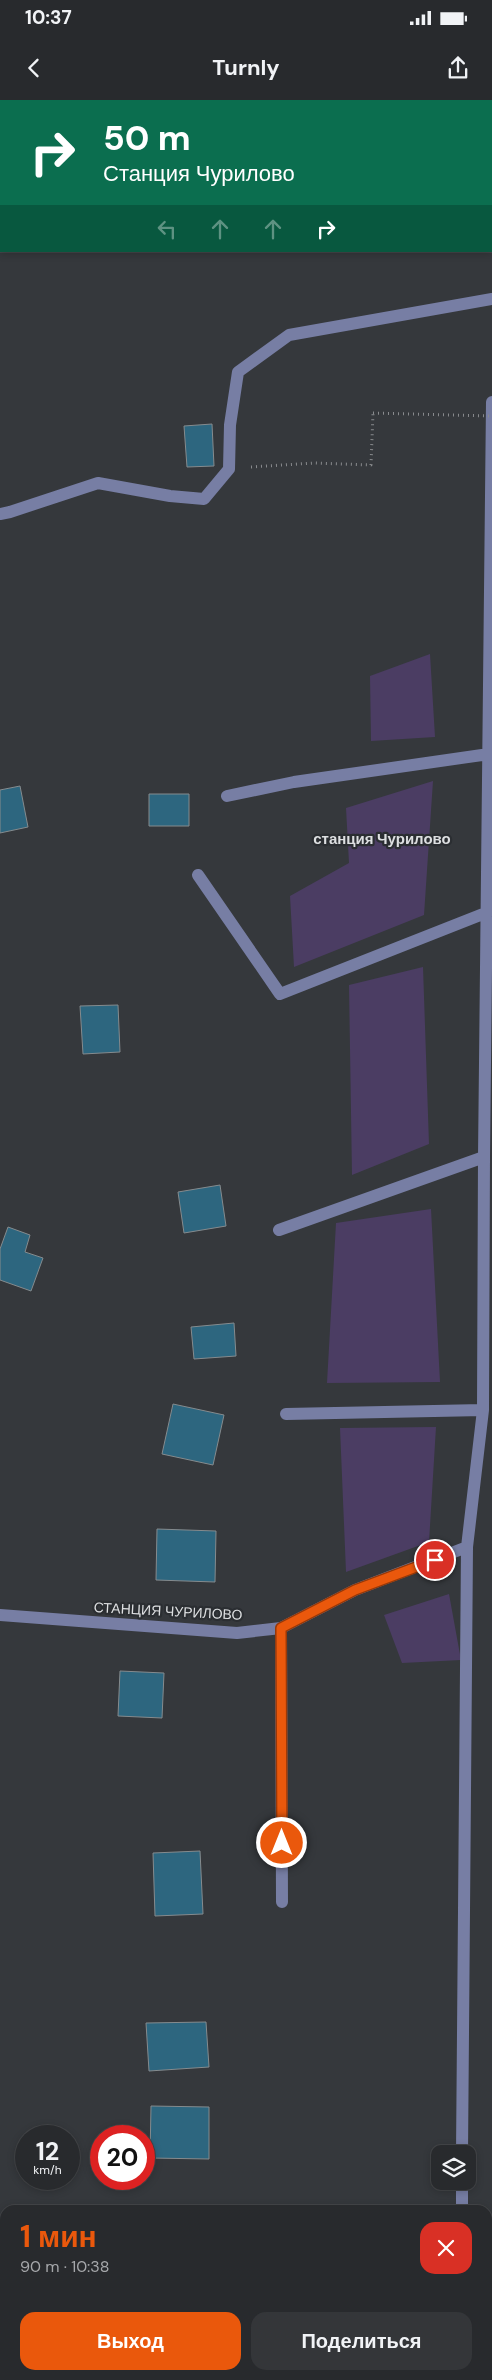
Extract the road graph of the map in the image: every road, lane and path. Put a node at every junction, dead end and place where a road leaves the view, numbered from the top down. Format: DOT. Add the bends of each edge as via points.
graph roads {
  1 [pos="492,299"];
  2 [pos="492,402"];
  3 [pos="492,416"];
  4 [pos="229,469"];
  5 [pos="0,514"];
  6 [pos="489,754"];
  7 [pos="227,796"];
  8 [pos="198,876"];
  9 [pos="488,912"];
  10 [pos="484,1156"];
  11 [pos="279,1230"];
  12 [pos="483,1410"];
  13 [pos="286,1414"];
  14 [pos="467,1548"];
  15 [pos="0,1615"];
  16 [pos="281,1628"];
  17 [pos="282,1902"];
  18 [pos="462,2145"];
  19 [pos="462,2190"];
  20 [pos="462,2205"];
  1 -- 4 [label="street" via="289,335 238,372 230,425"];
  2 -- 6 [label="street"];
  3 -- 4 [label="path, bridge" via="372,413 371,464 314,463"];
  4 -- 5 [label="street" via="204,498 170,496 98,483"];
  6 -- 7 [label="street" via="294,782"];
  6 -- 9 [label="street"];
  8 -- 9 [label="street" via="280,994"];
  9 -- 10 [label="street"];
  10 -- 11 [label="street"];
  10 -- 12 [label="street"];
  12 -- 13 [label="street"];
  12 -- 14 [label="street"];
  14 -- 16 [label="street, СТАНЦИЯ ЧУРИЛОВО" via="355,1590"];
  14 -- 18 [label="street"];
  15 -- 16 [label="street, СТАНЦИЯ ЧУРИЛОВО" via="237,1632"];
  16 -- 17 [label="street"];
  19 -- 20 [label="street"];
}
